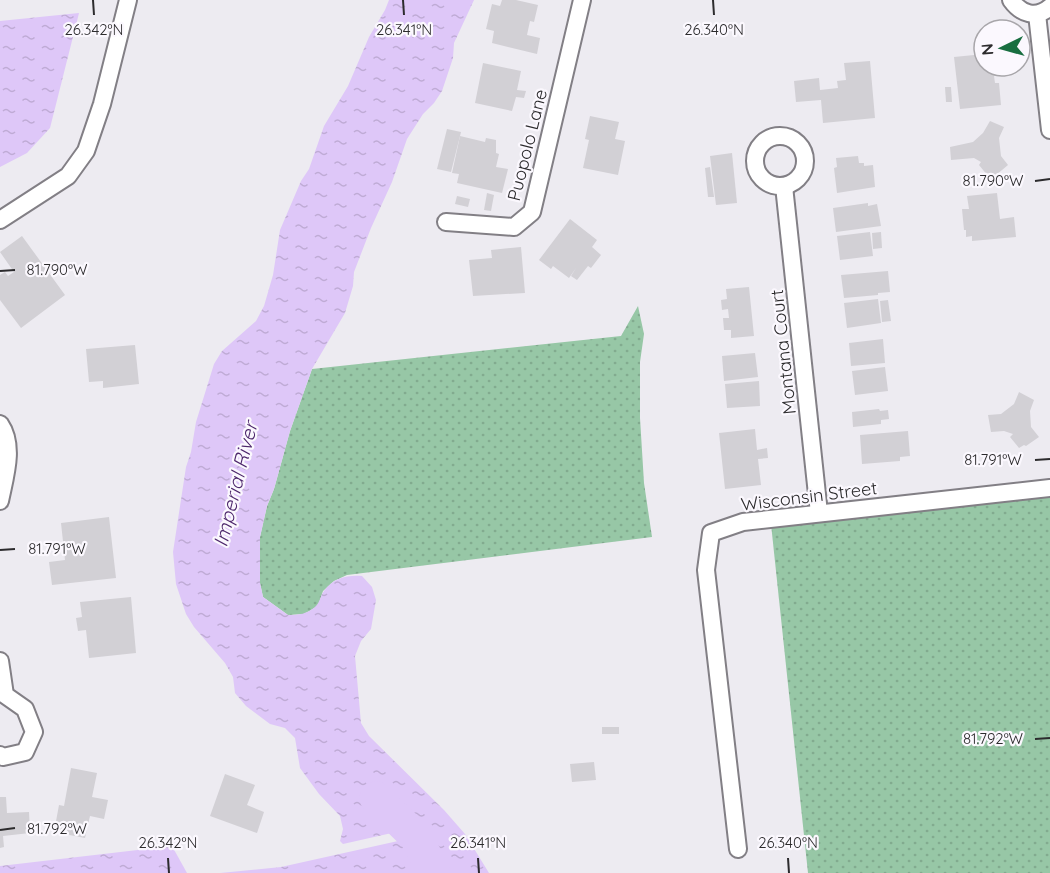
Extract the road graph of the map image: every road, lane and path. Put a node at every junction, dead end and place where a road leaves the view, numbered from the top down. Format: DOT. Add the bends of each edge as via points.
graph roads {
  1 [pos="128,0"];
  2 [pos="582,0"];
  3 [pos="1011,0"];
  4 [pos="1044,11"];
  5 [pos="1050,130"];
  6 [pos="784,186"];
  7 [pos="0,220"];
  8 [pos="446,222"];
  9 [pos="0,424"];
  10 [pos="1050,488"];
  11 [pos="0,501"];
  12 [pos="819,513"];
  13 [pos="0,661"];
  14 [pos="3,697"];
  15 [pos="0,754"];
  16 [pos="738,849"];
  1 -- 7 [label="street" via="86,151 68,176"];
  2 -- 8 [label="street, Puopolo Lane" via="532,212 514,226"];
  3 -- 4 [label="street" via="1022,11"];
  4 -- 5 [label="street"];
  6 -- 12 [label="street, Montana Court"];
  9 -- 11 [label="street" via="9,453"];
  10 -- 12 [label="street, Wisconsin Street"];
  12 -- 16 [label="street, Wisconsin Street" via="743,522 711,533 706,570"];
  13 -- 14 [label="street"];
  14 -- 15 [label="street" via="25,709 34,732 25,752 3,757"];
}
